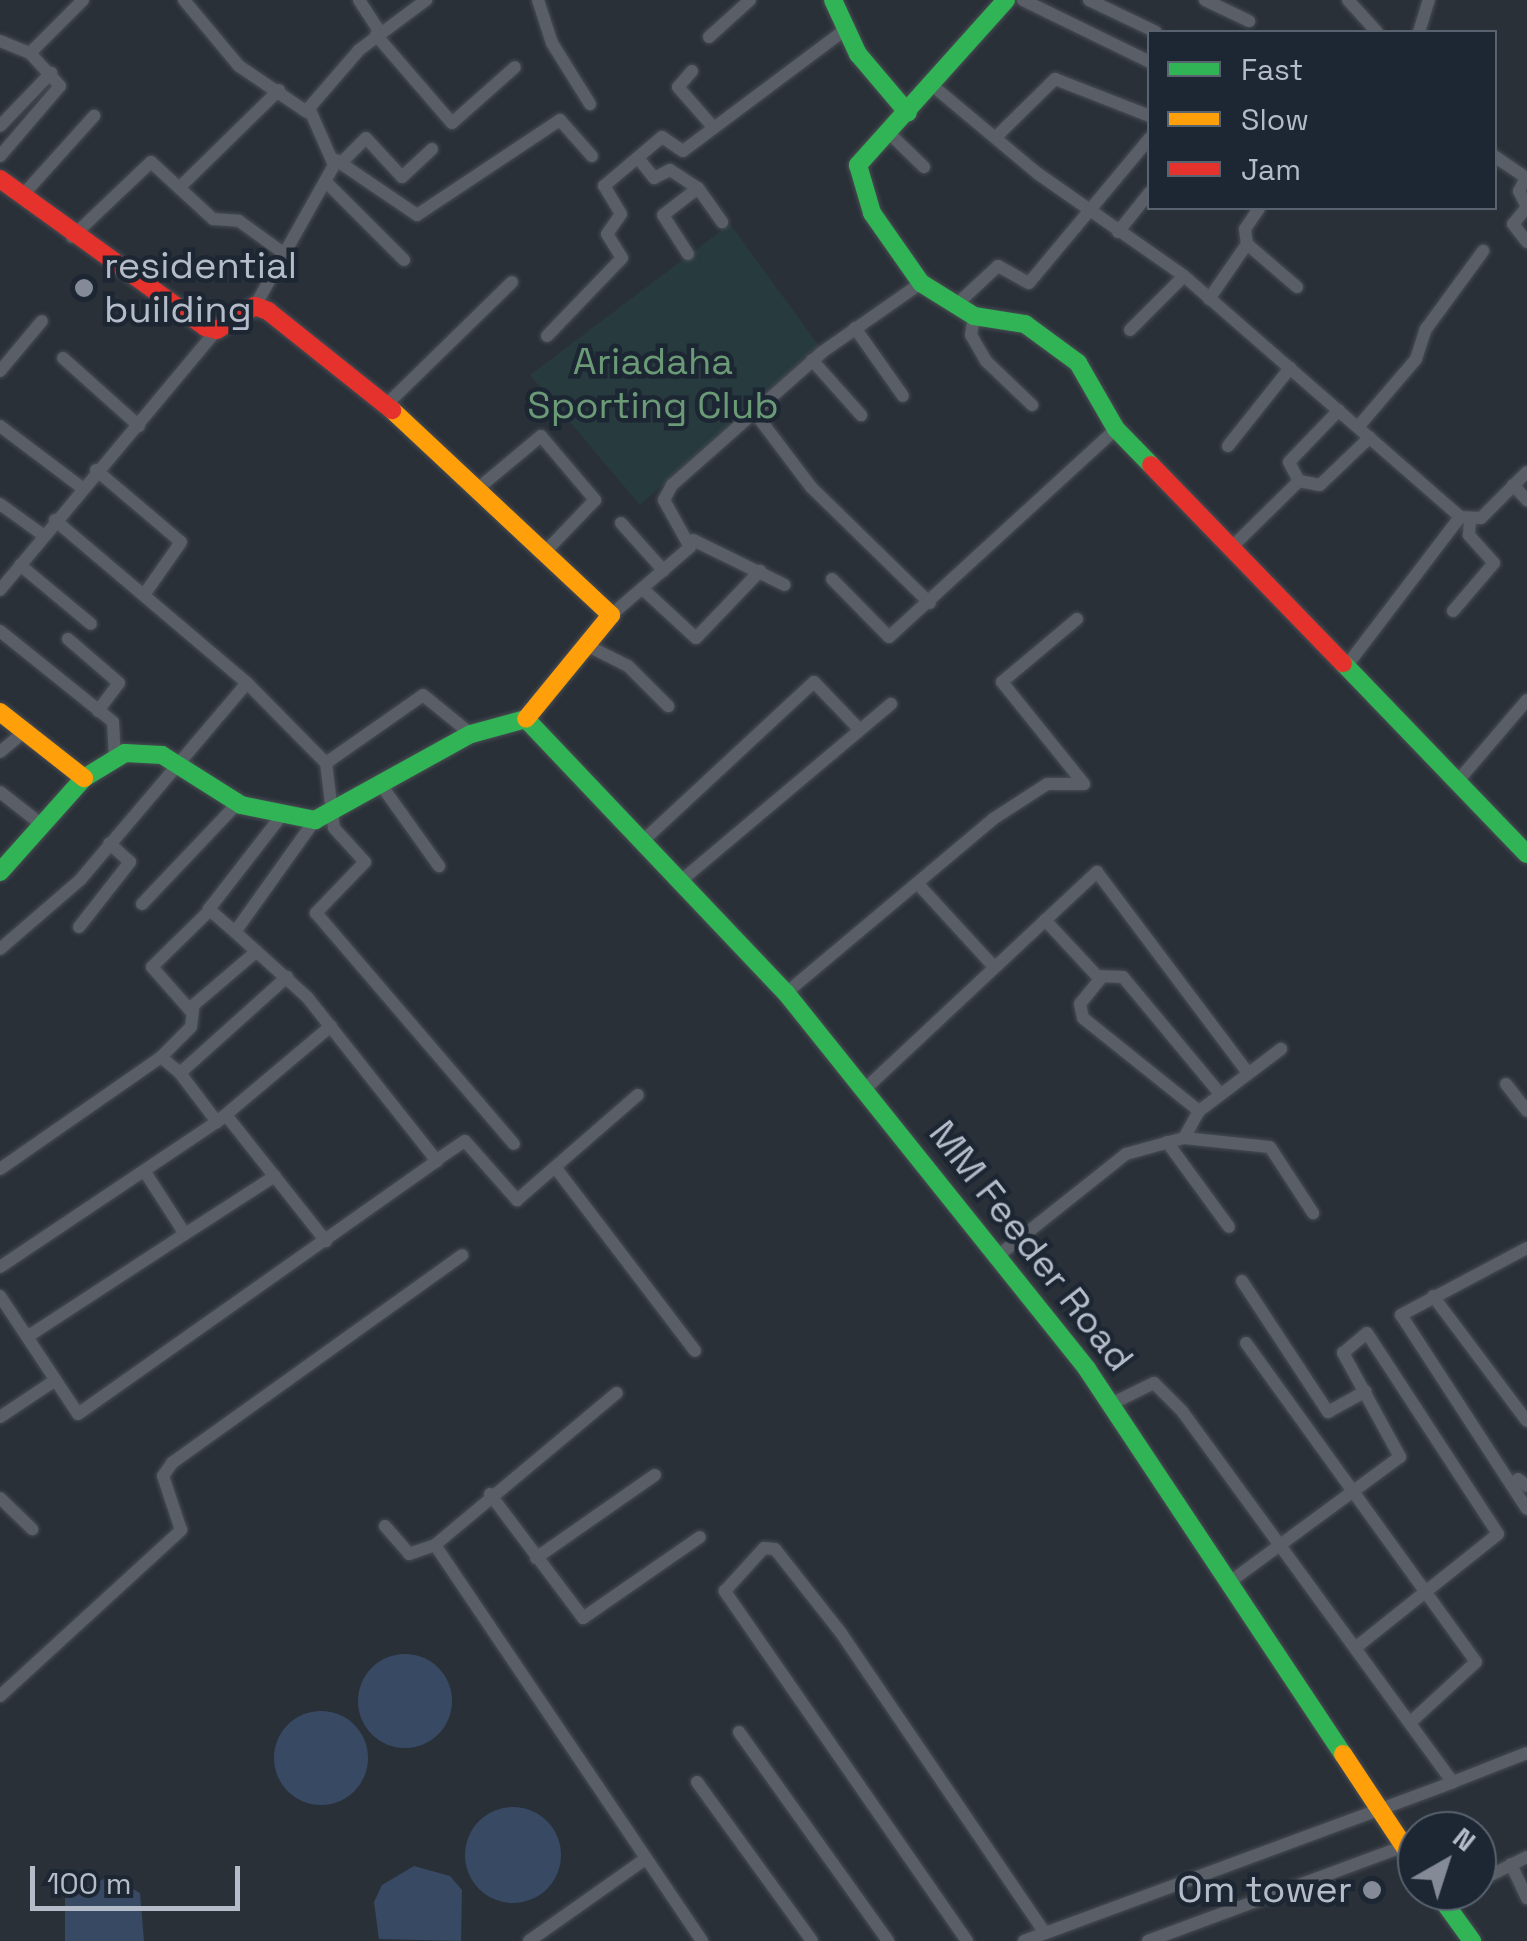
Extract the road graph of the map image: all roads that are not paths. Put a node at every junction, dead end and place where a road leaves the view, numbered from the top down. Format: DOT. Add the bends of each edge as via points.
graph roads {
  1 [pos="83,0"];
  2 [pos="184,0"];
  3 [pos="359,0"];
  4 [pos="426,0"];
  5 [pos="538,0"];
  6 [pos="750,0"];
  7 [pos="833,0"];
  8 [pos="1006,0"];
  9 [pos="1023,0"];
  10 [pos="1089,0"];
  11 [pos="1205,0"];
  12 [pos="1348,0"];
  13 [pos="1429,0"];
  14 [pos="1249,21"];
  15 [pos="845,30"];
  16 [pos="1152,30"];
  17 [pos="1375,30"];
  18 [pos="1420,30"];
  19 [pos="378,34"];
  20 [pos="709,37"];
  21 [pos="0,41"];
  22 [pos="30,53"];
  23 [pos="1147,61"];
  24 [pos="515,67"];
  25 [pos="692,71"];
  26 [pos="50,72"];
  27 [pos="933,86"];
  28 [pos="279,90"];
  29 [pos="590,104"];
  30 [pos="307,112"];
  31 [pos="908,113"];
  32 [pos="1147,115"];
  33 [pos="94,116"];
  34 [pos="0,126"];
  35 [pos="713,126"];
  36 [pos="889,133"];
  37 [pos="996,137"];
  38 [pos="1147,142"];
  39 [pos="432,149"];
  40 [pos="0,156"];
  41 [pos="592,156"];
  42 [pos="638,158"];
  43 [pos="1497,158"];
  44 [pos="338,161"];
  45 [pos="924,167"];
  46 [pos="1526,178"];
  47 [pos="0,179"];
  48 [pos="326,183"];
  49 [pos="180,188"];
  50 [pos="698,188"];
  51 [pos="22,196"];
  52 [pos="1147,196"];
  53 [pos="1088,210"];
  54 [pos="1258,210"];
  55 [pos="722,222"];
  56 [pos="1118,232"];
  57 [pos="72,237"];
  58 [pos="1527,242"];
  59 [pos="1247,244"];
  60 [pos="1483,251"];
  61 [pos="282,252"];
  62 [pos="688,254"];
  63 [pos="404,260"];
  64 [pos="1184,276"];
  65 [pos="512,282"];
  66 [pos="921,282"];
  67 [pos="1297,287"];
  68 [pos="1209,299"];
  69 [pos="957,304"];
  70 [pos="255,306"];
  71 [pos="974,316"];
  72 [pos="42,321"];
  73 [pos="855,328"];
  74 [pos="217,330"];
  75 [pos="1130,330"];
  76 [pos="547,336"];
  77 [pos="63,358"];
  78 [pos="812,360"];
  79 [pos="2,365"];
  80 [pos="1290,368"];
  81 [pos="903,396"];
  82 [pos="1032,404"];
  83 [pos="386,405"];
  84 [pos="1339,410"];
  85 [pos="755,414"];
  86 [pos="861,415"];
  87 [pos="0,426"];
  88 [pos="139,426"];
  89 [pos="1358,427"];
  90 [pos="1116,430"];
  91 [pos="1370,437"];
  92 [pos="1228,446"];
  93 [pos="96,470"];
  94 [pos="1527,472"];
  95 [pos="1300,481"];
  96 [pos="1513,485"];
  97 [pos="81,487"];
  98 [pos="475,492"];
  99 [pos="1527,500"];
  100 [pos="0,504"];
  101 [pos="1465,519"];
  102 [pos="55,520"];
  103 [pos="621,523"];
  104 [pos="43,536"];
  105 [pos="693,540"];
  106 [pos="1233,546"];
  107 [pos="544,553"];
  108 [pos="20,565"];
  109 [pos="664,571"];
  110 [pos="760,571"];
  111 [pos="832,579"];
  112 [pos="785,584"];
  113 [pos="0,590"];
  114 [pos="645,591"];
  115 [pos="146,592"];
  116 [pos="930,603"];
  117 [pos="1452,610"];
  118 [pos="611,615"];
  119 [pos="1078,619"];
  120 [pos="91,624"];
  121 [pos="0,631"];
  122 [pos="68,638"];
  123 [pos="588,646"];
  124 [pos="1348,664"];
  125 [pos="247,683"];
  126 [pos="1527,700"];
  127 [pos="891,704"];
  128 [pos="668,706"];
  129 [pos="98,711"];
  130 [pos="0,712"];
  131 [pos="526,719"];
  132 [pos="860,730"];
  133 [pos="25,731"];
  134 [pos="470,734"];
  135 [pos="0,752"];
  136 [pos="116,756"];
  137 [pos="326,763"];
  138 [pos="181,767"];
  139 [pos="84,778"];
  140 [pos="1457,782"];
  141 [pos="384,789"];
  142 [pos="0,792"];
  143 [pos="238,803"];
  144 [pos="282,815"];
  145 [pos="322,818"];
  146 [pos="41,824"];
  147 [pos="646,838"];
  148 [pos="109,843"];
  149 [pos="1527,854"];
  150 [pos="439,866"];
  151 [pos="0,872"];
  152 [pos="683,879"];
  153 [pos="918,884"];
  154 [pos="142,904"];
  155 [pos="209,910"];
  156 [pos="1045,920"];
  157 [pos="78,927"];
  158 [pos="235,932"];
  159 [pos="0,948"];
  160 [pos="256,951"];
  161 [pos="994,968"];
  162 [pos="287,977"];
  163 [pos="1102,978"];
  164 [pos="786,993"];
  165 [pos="193,1010"];
  166 [pos="330,1026"];
  167 [pos="1281,1049"];
  168 [pos="161,1056"];
  169 [pos="180,1073"];
  170 [pos="1248,1073"];
  171 [pos="1506,1084"];
  172 [pos="866,1089"];
  173 [pos="1220,1094"];
  174 [pos="638,1095"];
  175 [pos="1199,1111"];
  176 [pos="1527,1111"];
  177 [pos="222,1118"];
  178 [pos="1184,1138"];
  179 [pos="1167,1142"];
  180 [pos="514,1144"];
  181 [pos="438,1158"];
  182 [pos="556,1167"];
  183 [pos="0,1169"];
  184 [pos="145,1172"];
  185 [pos="275,1176"];
  186 [pos="1313,1213"];
  187 [pos="1229,1226"];
  188 [pos="185,1234"];
  189 [pos="326,1241"];
  190 [pos="1527,1248"];
  191 [pos="462,1255"];
  192 [pos="999,1255"];
  193 [pos="0,1268"];
  194 [pos="1242,1281"];
  195 [pos="0,1296"];
  196 [pos="1433,1296"];
  197 [pos="27,1337"];
  198 [pos="1246,1343"];
  199 [pos="695,1351"];
  200 [pos="54,1381"];
  201 [pos="1366,1390"];
  202 [pos="617,1392"];
  203 [pos="1111,1404"];
  204 [pos="1,1415"];
  205 [pos="1527,1421"];
  206 [pos="654,1475"];
  207 [pos="1352,1491"];
  208 [pos="490,1494"];
  209 [pos="0,1498"];
  210 [pos="1527,1509"];
  211 [pos="385,1526"];
  212 [pos="32,1529"];
  213 [pos="700,1536"];
  214 [pos="1282,1541"];
  215 [pos="435,1544"];
  216 [pos="536,1558"];
  217 [pos="1232,1581"];
  218 [pos="1423,1594"];
  219 [pos="1360,1644"];
  220 [pos="0,1696"];
  221 [pos="1413,1720"];
  222 [pos="739,1732"];
  223 [pos="1527,1753"];
  224 [pos="697,1782"];
  225 [pos="1453,1782"];
  226 [pos="1381,1808"];
  227 [pos="1397,1837"];
  228 [pos="1397,1848"];
  229 [pos="1527,1857"];
  230 [pos="644,1860"];
  231 [pos="1511,1864"];
  232 [pos="1497,1871"];
  233 [pos="1527,1899"];
  234 [pos="1451,1911"];
  235 [pos="1045,1933"];
  236 [pos="530,1941"];
  237 [pos="702,1941"];
  238 [pos="812,1941"];
  239 [pos="887,1941"];
  240 [pos="967,1941"];
  241 [pos="1024,1941"];
  242 [pos="1148,1941"];
  243 [pos="1472,1941"];
  1 -- 22 [label="street"];
  2 -- 28 [label="street" via="239,66"];
  3 -- 19 [label="street"];
  4 -- 19 [label="street"];
  5 -- 29 [label="street" via="552,43"];
  6 -- 20 [label="street"];
  7 -- 15 [label="street"];
  8 -- 27 [label="street"];
  9 -- 23 [label="street"];
  10 -- 16 [label="street"];
  11 -- 14 [label="street"];
  12 -- 17 [label="street"];
  13 -- 18 [label="street"];
  15 -- 31 [label="street"];
  15 -- 35 [label="street"];
  19 -- 24 [label="street" via="452,123"];
  19 -- 30 [label="street"];
  21 -- 22 [label="street"];
  22 -- 26 [label="street"];
  25 -- 35 [label="street" via="679,88"];
  26 -- 34 [label="street"];
  26 -- 40 [label="street" via="59,88"];
  27 -- 31 [label="street"];
  27 -- 37 [label="street"];
  28 -- 30 [label="street"];
  28 -- 49 [label="street"];
  30 -- 44 [label="street"];
  31 -- 36 [label="street"];
  32 -- 37 [label="street" via="1055,79"];
  33 -- 51 [label="street"];
  35 -- 42 [label="street" via="680,152 662,137"];
  36 -- 45 [label="street"];
  36 -- 66 [label="street" via="857,175"];
  37 -- 53 [label="street"];
  38 -- 53 [label="street"];
  39 -- 44 [label="street" via="402,177 366,138"];
  41 -- 44 [label="street" via="560,120 419,216"];
  42 -- 50 [label="street" via="654,178 670,170"];
  42 -- 76 [label="street" via="603,188 622,216 607,234 622,258"];
  43 -- 46 [label="street"];
  44 -- 48 [label="street"];
  46 -- 58 [label="street" via="1519,193 1527,207 1514,224"];
  47 -- 51 [label="street"];
  48 -- 61 [label="street"];
  48 -- 63 [label="street"];
  49 -- 57 [label="street" via="147,163"];
  49 -- 61 [label="street" via="218,222 239,220"];
  50 -- 55 [label="street"];
  50 -- 62 [label="street" via="664,215"];
  51 -- 57 [label="street"];
  52 -- 56 [label="street"];
  53 -- 56 [label="street"];
  53 -- 69 [label="street" via="1029,283 998,266"];
  54 -- 59 [label="street" via="1245,229"];
  56 -- 64 [label="street"];
  57 -- 74 [label="street"];
  59 -- 67 [label="street"];
  59 -- 68 [label="street"];
  60 -- 89 [label="street" via="1426,329 1416,359"];
  61 -- 70 [label="street"];
  64 -- 68 [label="street"];
  64 -- 75 [label="street"];
  65 -- 83 [label="street"];
  66 -- 69 [label="street"];
  66 -- 73 [label="street"];
  68 -- 80 [label="street"];
  69 -- 71 [label="street"];
  70 -- 74 [label="street"];
  70 -- 83 [label="street"];
  71 -- 82 [label="street" via="971,335 986,361"];
  71 -- 90 [label="street" via="1013,320 1054,342 1086,373"];
  72 -- 79 [label="street"];
  73 -- 78 [label="street"];
  73 -- 81 [label="street"];
  74 -- 88 [label="street"];
  77 -- 88 [label="street"];
  78 -- 85 [label="street"];
  78 -- 86 [label="street"];
  80 -- 84 [label="street"];
  80 -- 92 [label="street"];
  83 -- 98 [label="street"];
  84 -- 89 [label="street"];
  84 -- 95 [label="street" via="1289,462"];
  85 -- 105 [label="street" via="663,495"];
  85 -- 116 [label="street" via="806,482"];
  87 -- 97 [label="street"];
  88 -- 93 [label="street"];
  89 -- 91 [label="street"];
  90 -- 106 [label="street"];
  90 -- 116 [label="street"];
  91 -- 95 [label="street" via="1320,486"];
  91 -- 101 [label="street"];
  93 -- 97 [label="street"];
  93 -- 115 [label="street" via="181,542"];
  94 -- 96 [label="street"];
  95 -- 106 [label="street"];
  96 -- 99 [label="street"];
  96 -- 101 [label="street"];
  97 -- 102 [label="street"];
  98 -- 107 [label="street"];
  98 -- 107 [label="street" via="541,436 595,500"];
  100 -- 104 [label="street"];
  101 -- 117 [label="street" via="1469,535 1494,563"];
  101 -- 124 [label="street"];
  102 -- 104 [label="street"];
  102 -- 115 [label="street"];
  103 -- 109 [label="street"];
  104 -- 108 [label="street"];
  105 -- 109 [label="street"];
  105 -- 110 [label="street"];
  106 -- 124 [label="street"];
  107 -- 118 [label="street"];
  108 -- 113 [label="street"];
  108 -- 120 [label="street"];
  109 -- 114 [label="street"];
  110 -- 112 [label="street"];
  110 -- 114 [label="street" via="696,638"];
  111 -- 116 [label="street" via="884,637"];
  114 -- 118 [label="street"];
  115 -- 125 [label="street"];
  118 -- 123 [label="street"];
  119 -- 153 [label="street" via="1002,682 1084,784 1047,784"];
  121 -- 129 [label="street"];
  122 -- 129 [label="street" via="119,683"];
  123 -- 128 [label="street" via="628,666"];
  123 -- 131 [label="street"];
  124 -- 140 [label="street"];
  125 -- 137 [label="street"];
  125 -- 138 [label="street"];
  126 -- 140 [label="street"];
  127 -- 132 [label="street"];
  129 -- 136 [label="street" via="116,726"];
  130 -- 133 [label="street"];
  131 -- 134 [label="street"];
  131 -- 147 [label="street, MM Feeder Road"];
  132 -- 147 [label="street" via="814,682"];
  132 -- 152 [label="street"];
  133 -- 135 [label="street"];
  133 -- 139 [label="street"];
  134 -- 137 [label="street" via="424,695"];
  134 -- 141 [label="street"];
  136 -- 138 [label="street" via="152,752"];
  136 -- 139 [label="street"];
  137 -- 145 [label="street"];
  138 -- 143 [label="street"];
  138 -- 148 [label="street"];
  139 -- 146 [label="street"];
  140 -- 149 [label="street"];
  141 -- 145 [label="street"];
  141 -- 150 [label="street"];
  142 -- 146 [label="street"];
  143 -- 144 [label="street"];
  143 -- 154 [label="street"];
  144 -- 145 [label="street"];
  144 -- 155 [label="street"];
  145 -- 158 [label="street"];
  145 -- 180 [label="street" via="365,864 316,913"];
  146 -- 151 [label="street"];
  147 -- 152 [label="street, MM Feeder Road"];
  148 -- 157 [label="street" via="130,862"];
  148 -- 159 [label="street" via="62,899"];
  152 -- 164 [label="street, MM Feeder Road"];
  153 -- 161 [label="street"];
  153 -- 164 [label="street"];
  155 -- 158 [label="street"];
  155 -- 165 [label="street" via="152,967"];
  156 -- 161 [label="street"];
  156 -- 163 [label="street"];
  156 -- 170 [label="street" via="1102,875"];
  158 -- 160 [label="street"];
  160 -- 162 [label="street"];
  160 -- 165 [label="street"];
  161 -- 172 [label="street"];
  162 -- 166 [label="street"];
  162 -- 169 [label="street"];
  163 -- 173 [label="street" via="1123,977"];
  163 -- 175 [label="street" via="1080,1004 1083,1018"];
  164 -- 172 [label="street, MM Feeder Road"];
  165 -- 168 [label="street" via="191,1027"];
  166 -- 177 [label="street"];
  166 -- 181 [label="street"];
  167 -- 170 [label="street"];
  168 -- 169 [label="street"];
  168 -- 183 [label="street"];
  169 -- 177 [label="street"];
  170 -- 173 [label="street"];
  171 -- 176 [label="street"];
  172 -- 192 [label="street, MM Feeder Road"];
  173 -- 175 [label="street"];
  174 -- 182 [label="street"];
  175 -- 178 [label="street"];
  177 -- 184 [label="street"];
  177 -- 185 [label="street"];
  178 -- 179 [label="street"];
  178 -- 186 [label="street" via="1270,1147"];
  179 -- 187 [label="street"];
  179 -- 192 [label="street" via="1113,1163"];
  181 -- 182 [label="street" via="465,1141 515,1200"];
  181 -- 189 [label="street"];
  182 -- 199 [label="street"];
  184 -- 188 [label="street"];
  184 -- 193 [label="street"];
  185 -- 188 [label="street"];
  185 -- 189 [label="street"];
  188 -- 197 [label="street"];
  189 -- 200 [label="street" via="78,1414"];
  190 -- 196 [label="street"];
  191 -- 220 [label="street" via="172,1463 164,1476 181,1530"];
  192 -- 203 [label="street, MM Feeder Road"];
  194 -- 201 [label="street" via="1326,1410"];
  195 -- 197 [label="street"];
  196 -- 205 [label="street"];
  196 -- 210 [label="street" via="1401,1315"];
  197 -- 200 [label="street"];
  198 -- 207 [label="street"];
  200 -- 204 [label="street"];
  201 -- 207 [label="street" via="1402,1452"];
  201 -- 218 [label="street" via="1342,1348 1367,1333 1498,1532"];
  202 -- 208 [label="street"];
  203 -- 214 [label="street" via="1159,1386"];
  203 -- 217 [label="street, MM Feeder Road"];
  206 -- 216 [label="street"];
  207 -- 214 [label="street"];
  207 -- 218 [label="street"];
  208 -- 215 [label="street"];
  208 -- 216 [label="street"];
  209 -- 212 [label="street"];
  211 -- 215 [label="street" via="409,1554"];
  213 -- 216 [label="street" via="591,1618 575,1612"];
  214 -- 217 [label="street"];
  214 -- 219 [label="street"];
  215 -- 230 [label="street"];
  217 -- 226 [label="street, MM Feeder Road"];
  218 -- 219 [label="street"];
  218 -- 221 [label="street" via="1476,1665"];
  219 -- 221 [label="street"];
  221 -- 225 [label="street"];
  222 -- 239 [label="street"];
  223 -- 225 [label="street"];
  224 -- 238 [label="street"];
  225 -- 226 [label="street"];
  226 -- 227 [label="street, MM Feeder Road"];
  226 -- 235 [label="street"];
  228 -- 242 [label="street"];
  229 -- 231 [label="street"];
  230 -- 236 [label="street"];
  230 -- 237 [label="street"];
  231 -- 232 [label="street"];
  231 -- 233 [label="street"];
  234 -- 243 [label="street"];
  235 -- 240 [label="street" via="841,1632 775,1549 764,1548 725,1591"];
  235 -- 241 [label="street"];
}
